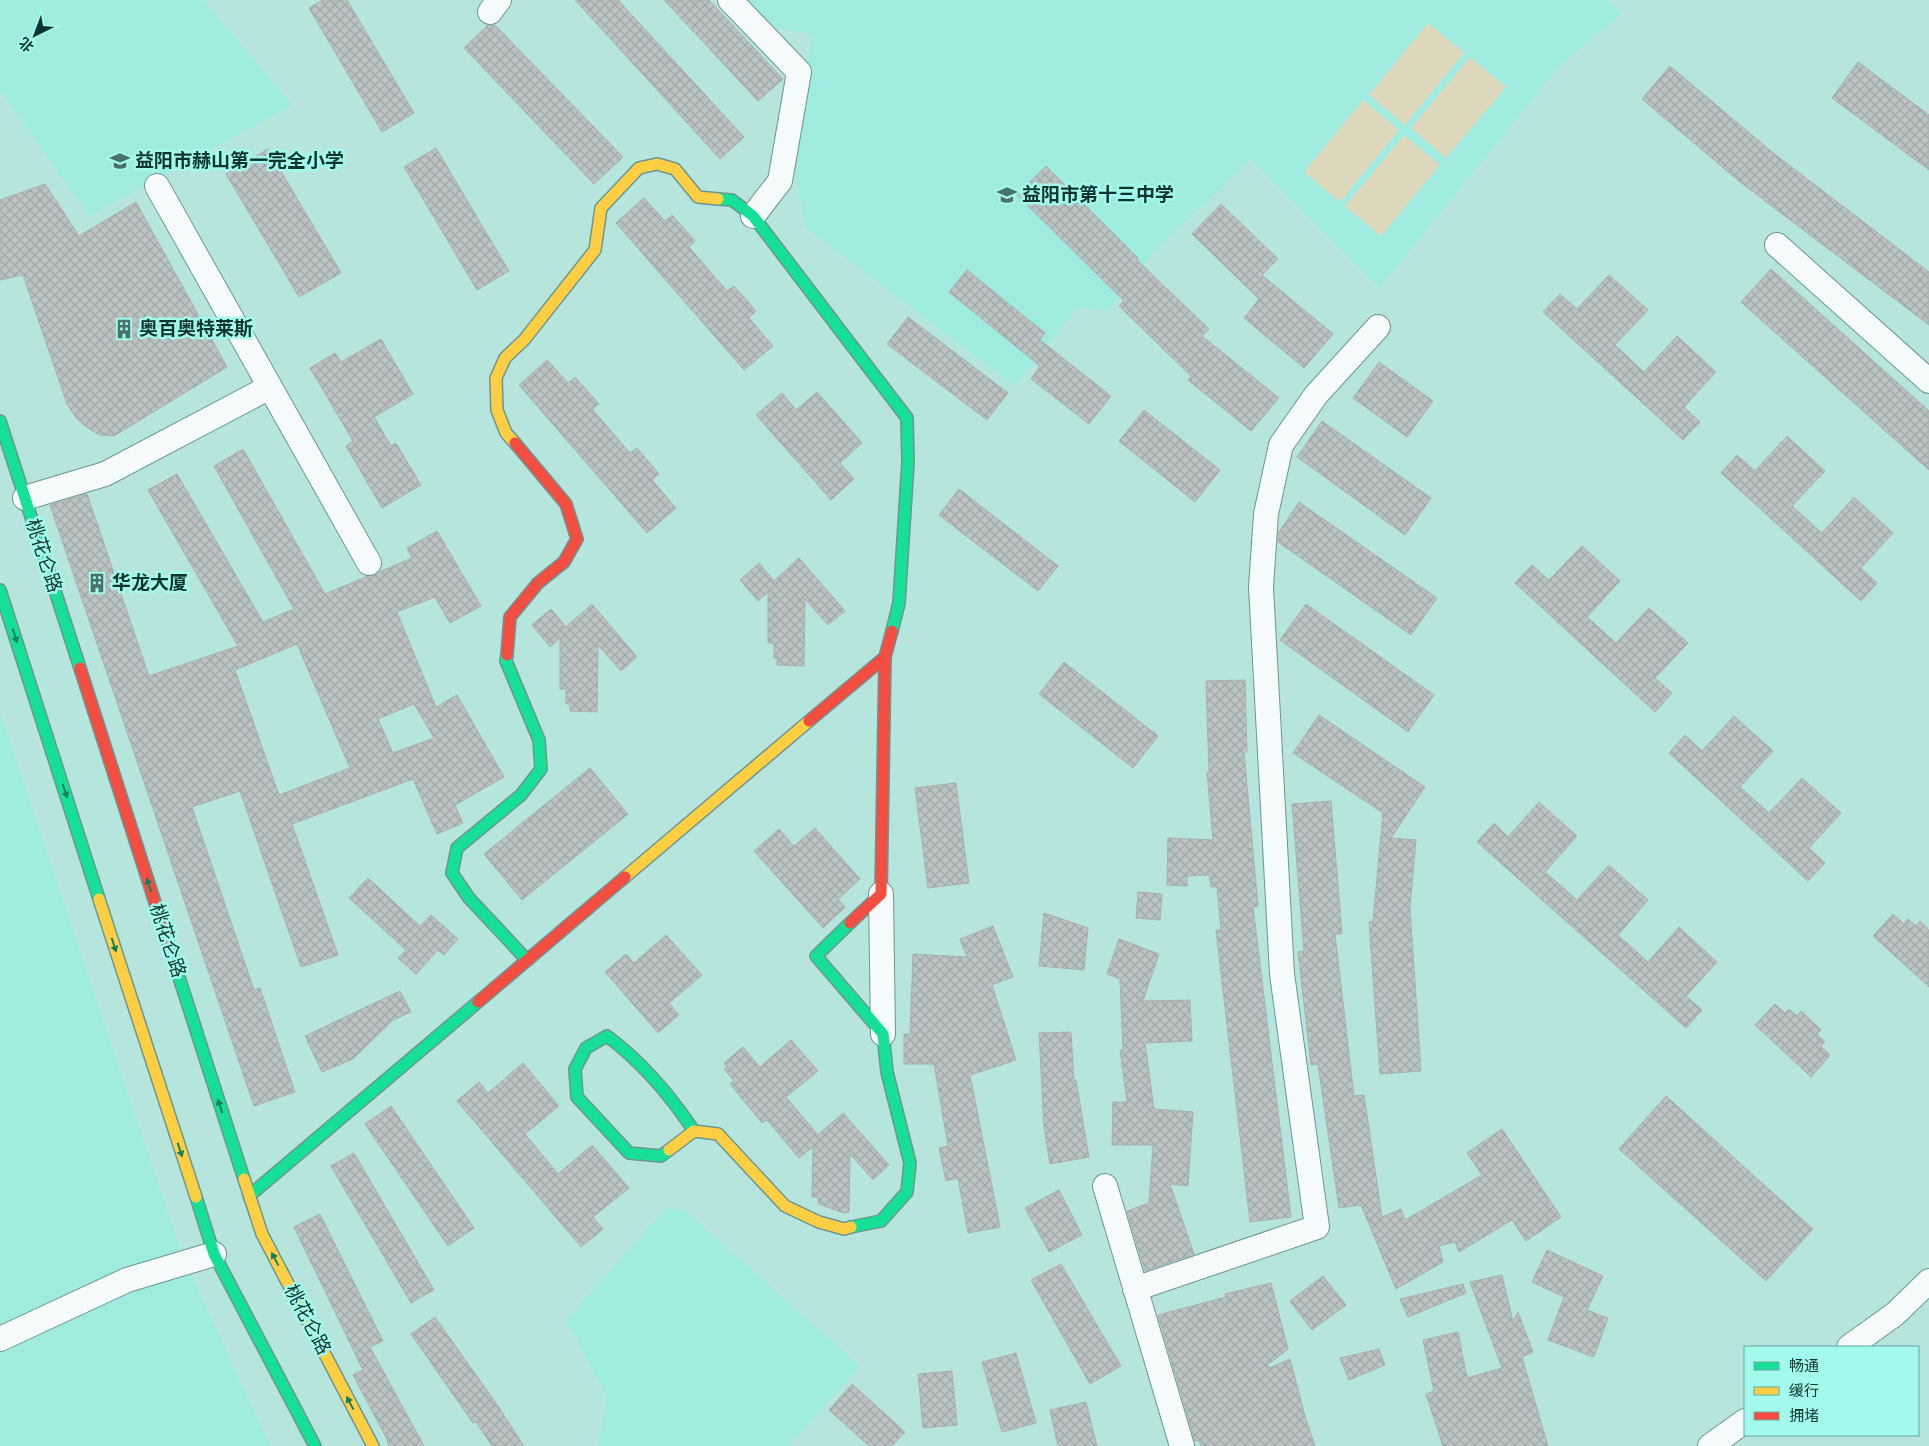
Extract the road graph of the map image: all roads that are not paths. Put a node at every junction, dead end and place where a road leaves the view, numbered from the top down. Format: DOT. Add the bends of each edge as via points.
graph roads {
  1 [pos="730,0"];
  2 [pos="157,186"];
  3 [pos="753,216"];
  4 [pos="1777,245"];
  5 [pos="1378,327"];
  6 [pos="1929,381"];
  7 [pos="270,386"];
  8 [pos="0,421"];
  9 [pos="25,498"];
  10 [pos="369,562"];
  11 [pos="0,590"];
  12 [pos="885,657"];
  13 [pos="881,894"];
  14 [pos="527,960"];
  15 [pos="883,1034"];
  16 [pos="694,1131"];
  17 [pos="1105,1186"];
  18 [pos="249,1196"];
  19 [pos="214,1254"];
  20 [pos="1929,1280"];
  21 [pos="1135,1289"];
  22 [pos="0,1339"];
  23 [pos="1849,1346"];
  24 [pos="1744,1422"];
  25 [pos="315,1446"];
  26 [pos="373,1446"];
  27 [pos="1182,1446"];
  28 [pos="1710,1446"];
  1 -- 3 [label="street" via="799,72 780,180"];
  2 -- 7 [label="street"];
  3 -- 12 [label="street" via="907,418 908,462 899,603"];
  3 -- 14 [label="street" via="732,200 698,197 675,169 657,164 639,168 601,208 594,250 524,340 505,358 496,378 497,410 506,433 566,504 577,539 564,562 538,583 510,617 506,660 539,740 541,769 521,795 457,848 452,873 469,898"];
  4 -- 6 [label="street"];
  5 -- 21 [label="street" via="1316,394 1281,445 1266,514 1261,587 1282,974 1317,1227"];
  7 -- 9 [label="street" via="105,474"];
  7 -- 10 [label="street"];
  8 -- 9 [label="street, 桃花仑路"];
  18 -- 9 [label="street, 桃花仑路, one-way"];
  11 -- 19 [label="street, one-way"];
  12 -- 13 [label="street"];
  12 -- 14 [label="street"];
  13 -- 15 [label="street"];
  13 -- 15 [label="street" via="816,956"];
  14 -- 18 [label="street"];
  15 -- 16 [label="street" via="886,1072 910,1163 907,1192 881,1221 844,1229 818,1222 785,1206 718,1134"];
  16 -- 16 [label="street" via="661,1156 629,1153 577,1097 575,1069 586,1048 607,1036 626,1049 682,1112"];
  17 -- 21 [label="street"];
  26 -- 18 [label="street, 桃花仑路, one-way" via="262,1234"];
  19 -- 22 [label="street" via="127,1280"];
  19 -- 25 [label="street"];
  20 -- 23 [label="street" via="1895,1314"];
  21 -- 27 [label="street"];
  24 -- 28 [label="street"];
}
